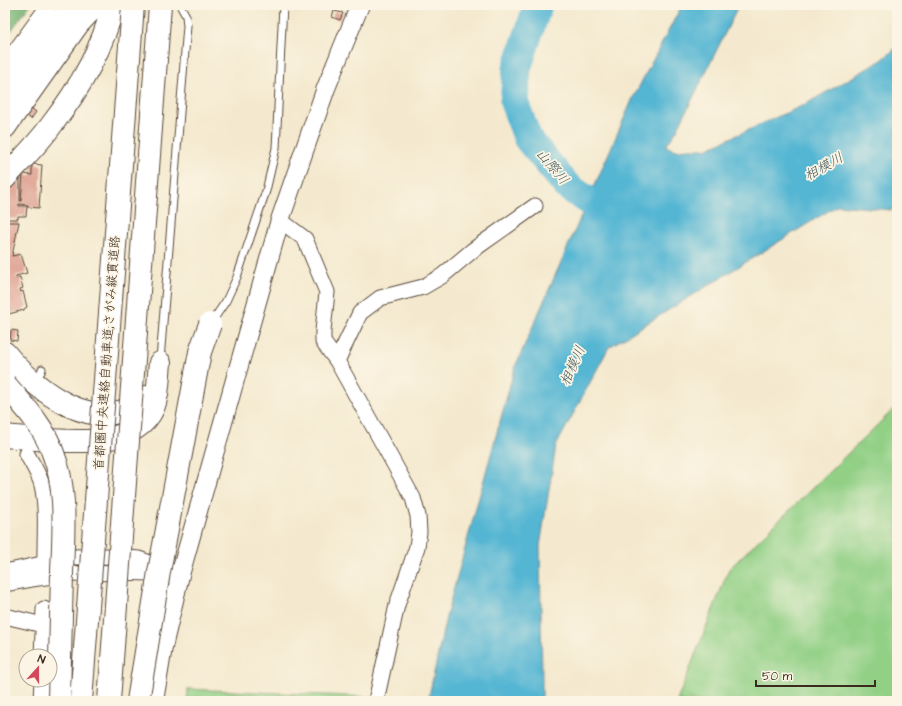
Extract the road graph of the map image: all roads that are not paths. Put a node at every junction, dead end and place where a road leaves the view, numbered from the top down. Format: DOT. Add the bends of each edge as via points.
graph roads {
  1 [pos="49,5"];
  2 [pos="79,5"];
  3 [pos="96,5"];
  4 [pos="113,5"];
  5 [pos="133,5"];
  6 [pos="160,5"];
  7 [pos="180,5"];
  8 [pos="283,5"];
  9 [pos="360,5"];
  10 [pos="5,64"];
  11 [pos="5,94"];
  12 [pos="5,127"];
  13 [pos="5,178"];
  14 [pos="535,206"];
  15 [pos="280,220"];
  16 [pos="210,324"];
  17 [pos="5,353"];
  18 [pos="337,361"];
  19 [pos="160,363"];
  20 [pos="5,384"];
  21 [pos="5,436"];
  22 [pos="27,454"];
  23 [pos="45,563"];
  24 [pos="5,572"];
  25 [pos="180,575"];
  26 [pos="45,578"];
  27 [pos="5,584"];
  28 [pos="44,609"];
  29 [pos="5,616"];
  30 [pos="43,625"];
  31 [pos="42,648"];
  32 [pos="42,688"];
  33 [pos="41,701"];
  34 [pos="59,701"];
  35 [pos="81,701"];
  36 [pos="109,701"];
  37 [pos="138,701"];
  38 [pos="154,701"];
  39 [pos="376,701"];
  1 -- 10 [label="street"];
  2 -- 11 [label="highway" via="57,23"];
  3 -- 12 [label="highway" via="78,24"];
  4 -- 13 [label="highway" via="98,50 74,93 50,128"];
  5 -- 35 [label="highway, 首都圏中央連絡自動車道;さがみ縦貫道路, bridge"];
  6 -- 36 [label="highway, bridge"];
  7 -- 19 [label="lane" via="186,16 187,26"];
  8 -- 16 [label="lane" via="276,148 272,170 238,277"];
  9 -- 15 [label="street" via="326,88"];
  14 -- 18 [label="street" via="473,250 442,276 423,287 380,298 360,314"];
  15 -- 18 [label="street" via="304,240 327,292 323,342"];
  15 -- 25 [label="street"];
  16 -- 37 [label="highway, bridge" via="200,352"];
  17 -- 19 [label="highway" via="25,374 55,398 82,411 96,414 125,410 138,402 153,384"];
  18 -- 39 [label="street" via="413,498 418,516 417,547 396,605"];
  19 -- 21 [label="highway" via="155,403 144,423 135,430 94,441"];
  20 -- 34 [label="highway, bridge" via="45,436 53,452 61,485 63,532"];
  22 -- 23 [label="street" via="42,485"];
  23 -- 24 [label="street"];
  23 -- 25 [label="street" via="74,557 107,556 139,560"];
  23 -- 26 [label="street"];
  25 -- 26 [label="street" via="107,572"];
  25 -- 38 [label="street" via="163,647"];
  26 -- 27 [label="street"];
  28 -- 30 [label="street"];
  29 -- 30 [label="street"];
  30 -- 31 [label="street"];
  32 -- 33 [label="street"];
}
